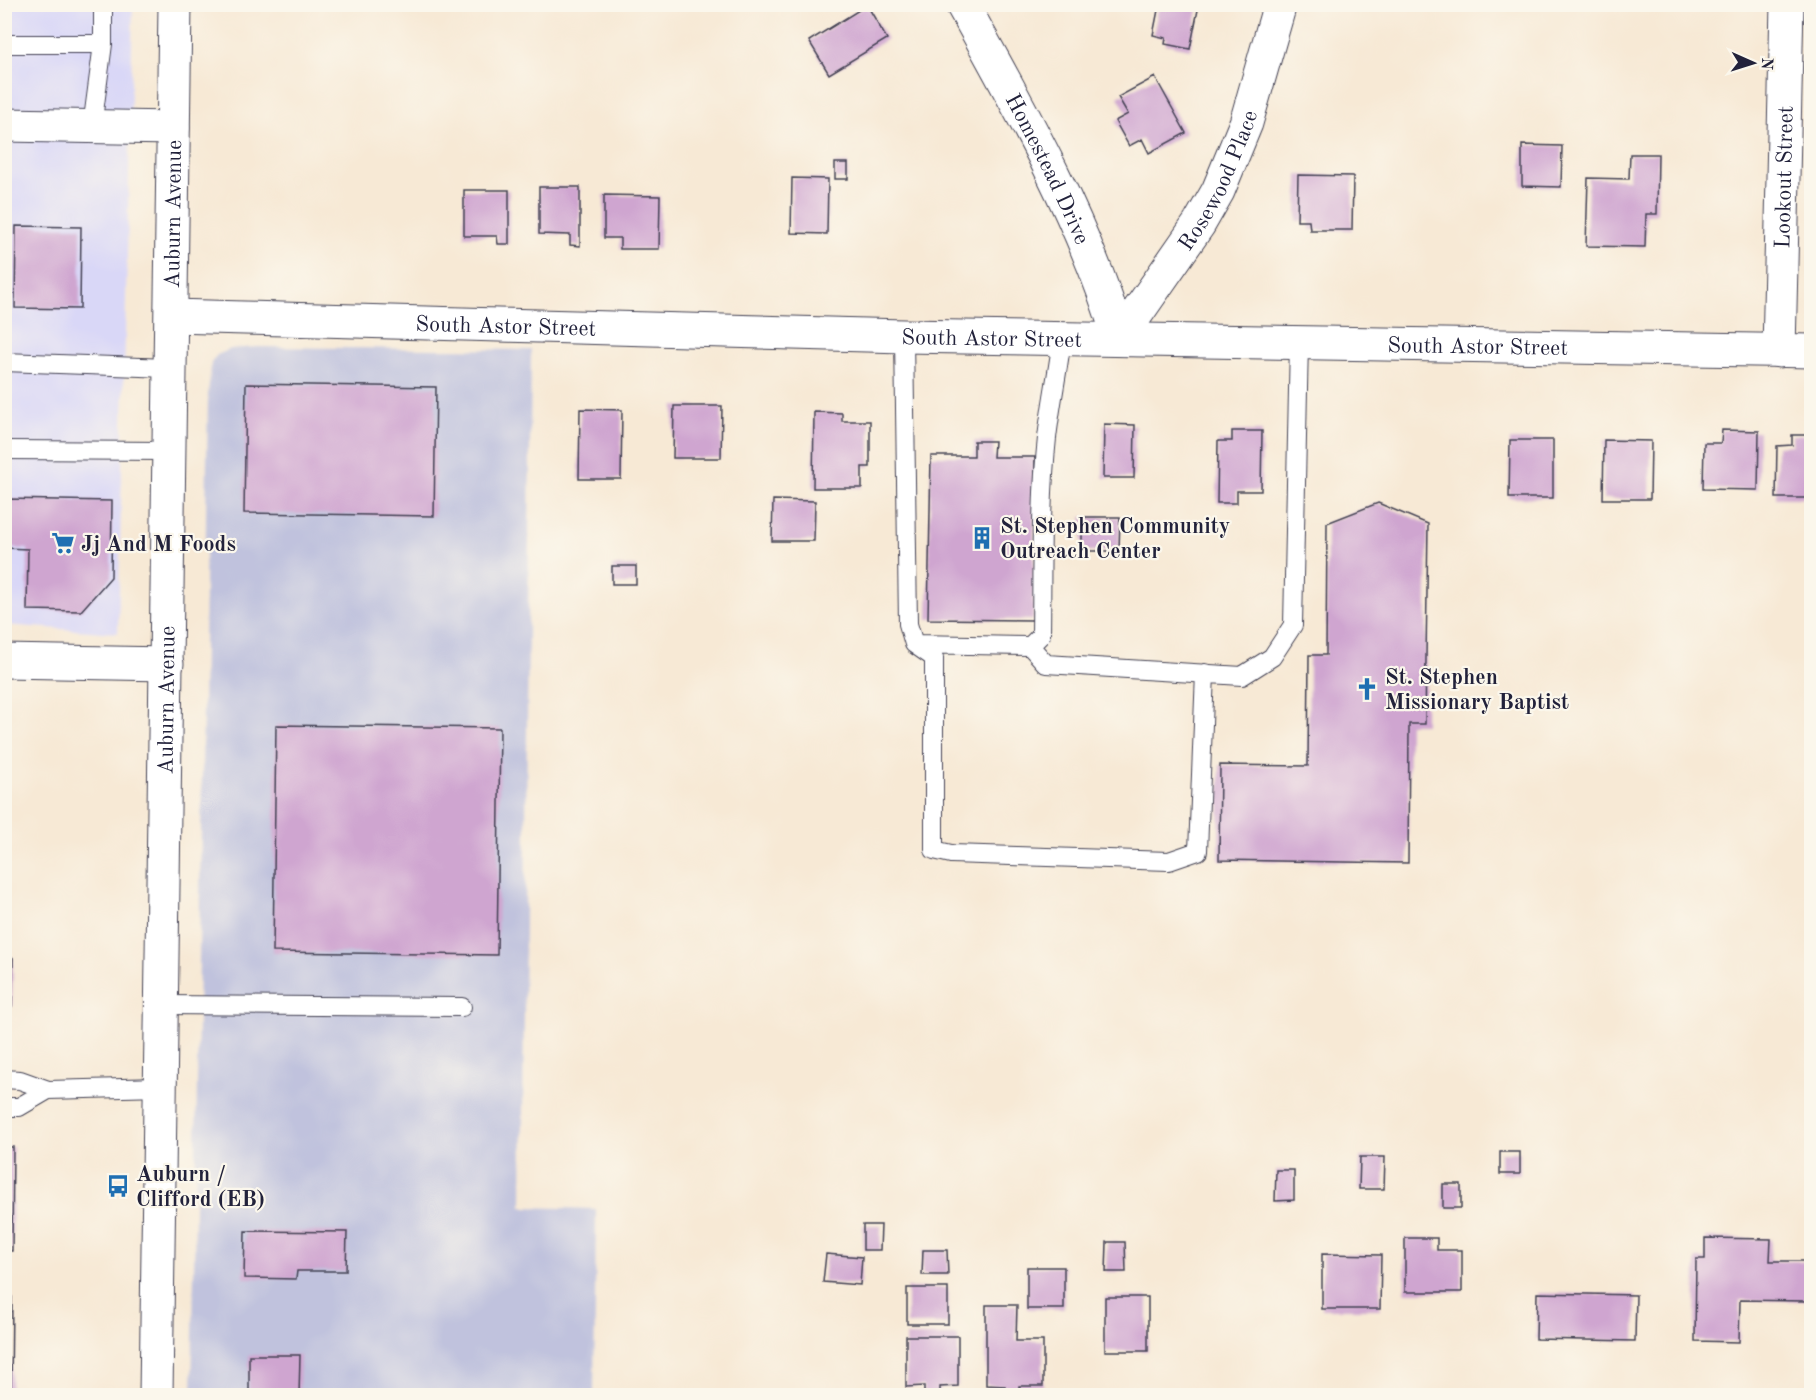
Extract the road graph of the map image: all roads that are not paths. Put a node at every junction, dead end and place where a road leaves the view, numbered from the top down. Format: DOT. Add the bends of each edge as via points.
graph roads {
  1 [pos="103,4"];
  2 [pos="175,4"];
  3 [pos="962,4"];
  4 [pos="1280,4"];
  5 [pos="1787,4"];
  6 [pos="4,44"];
  7 [pos="103,44"];
  8 [pos="4,125"];
  9 [pos="92,127"];
  10 [pos="174,128"];
  11 [pos="172,315"];
  12 [pos="904,336"];
  13 [pos="1062,338"];
  14 [pos="1119,339"];
  15 [pos="1299,342"];
  16 [pos="1779,351"];
  17 [pos="1812,351"];
  18 [pos="4,362"];
  19 [pos="168,368"];
  20 [pos="4,450"];
  21 [pos="169,451"];
  22 [pos="914,644"];
  23 [pos="1029,646"];
  24 [pos="4,661"];
  25 [pos="166,664"];
  26 [pos="1205,673"];
  27 [pos="161,1005"];
  28 [pos="462,1007"];
  29 [pos="4,1079"];
  30 [pos="160,1087"];
  31 [pos="48,1090"];
  32 [pos="4,1107"];
  33 [pos="156,1395"];
  1 -- 7 [label="lane"];
  2 -- 10 [label="street, Auburn Avenue"];
  3 -- 14 [label="street, Homestead Drive" via="1074,223"];
  4 -- 14 [label="street, Rosewood Place" via="1250,113 1218,191"];
  5 -- 16 [label="street, Lookout Street"];
  6 -- 7 [label="lane"];
  7 -- 9 [label="lane"];
  8 -- 9 [label="street"];
  9 -- 10 [label="street"];
  10 -- 11 [label="street, Auburn Avenue"];
  11 -- 12 [label="street, South Astor Street"];
  11 -- 19 [label="street, Auburn Avenue"];
  12 -- 13 [label="street, South Astor Street"];
  12 -- 22 [label="lane" via="908,624"];
  13 -- 14 [label="street, South Astor Street"];
  13 -- 23 [label="lane" via="1043,493 1041,635"];
  14 -- 15 [label="street, South Astor Street"];
  15 -- 16 [label="street, South Astor Street"];
  15 -- 26 [label="lane" via="1293,625 1272,657 1242,676"];
  16 -- 17 [label="street, South Astor Street"];
  18 -- 19 [label="lane"];
  19 -- 21 [label="street, Auburn Avenue"];
  20 -- 21 [label="lane"];
  21 -- 25 [label="street, Auburn Avenue"];
  22 -- 23 [label="lane"];
  22 -- 26 [label="lane" via="934,658 934,850 951,854 1169,861 1198,851"];
  23 -- 26 [label="lane" via="1046,664"];
  24 -- 25 [label="street"];
  25 -- 27 [label="street, Auburn Avenue"];
  27 -- 28 [label="lane"];
  27 -- 30 [label="street, Auburn Avenue"];
  29 -- 31 [label="lane"];
  30 -- 31 [label="lane"];
  30 -- 33 [label="street, Auburn Avenue"];
  31 -- 32 [label="lane" via="19,1107"];
}
